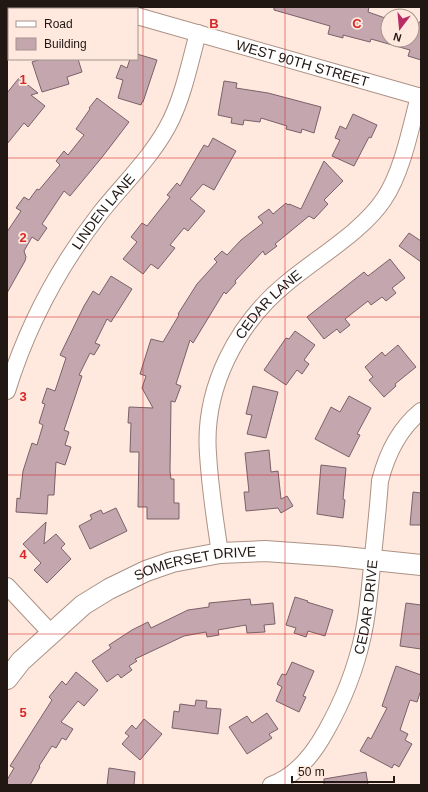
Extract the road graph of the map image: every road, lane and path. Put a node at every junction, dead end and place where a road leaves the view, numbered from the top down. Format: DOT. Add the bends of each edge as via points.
graph roads {
  1 [pos="138,16"];
  2 [pos="198,34"];
  3 [pos="420,96"];
  4 [pos="7,391"];
  5 [pos="421,411"];
  6 [pos="220,553"];
  7 [pos="372,560"];
  8 [pos="421,565"];
  9 [pos="7,586"];
  10 [pos="51,633"];
  11 [pos="7,679"];
  12 [pos="292,779"];
  13 [pos="272,785"];
  1 -- 2 [label="street, WEST 90TH STREET"];
  2 -- 3 [label="street, WEST 90TH STREET"];
  2 -- 4 [label="street, LINDEN LANE" via="171,120 155,147 77,245 53,284 26,337"];
  3 -- 6 [label="street, CEDAR LANE" via="396,176 385,198 357,229 287,283 262,306 244,329 226,362 214,392 208,425 208,453"];
  5 -- 7 [label="street, CEDAR DRIVE" via="398,436 384,465"];
  6 -- 7 [label="street, SOMERSET DRIVE" via="265,551"];
  6 -- 10 [label="street, SOMERSET DRIVE" via="178,561 146,571 83,605"];
  7 -- 8 [label="street, SOMERSET DRIVE"];
  7 -- 12 [label="street, CEDAR DRIVE" via="363,634 352,674 337,711 320,742"];
  9 -- 10 [label="street"];
  10 -- 11 [label="street, SOMERSET DRIVE" via="21,661"];
  12 -- 13 [label="street, CEDAR DRIVE"];
}
